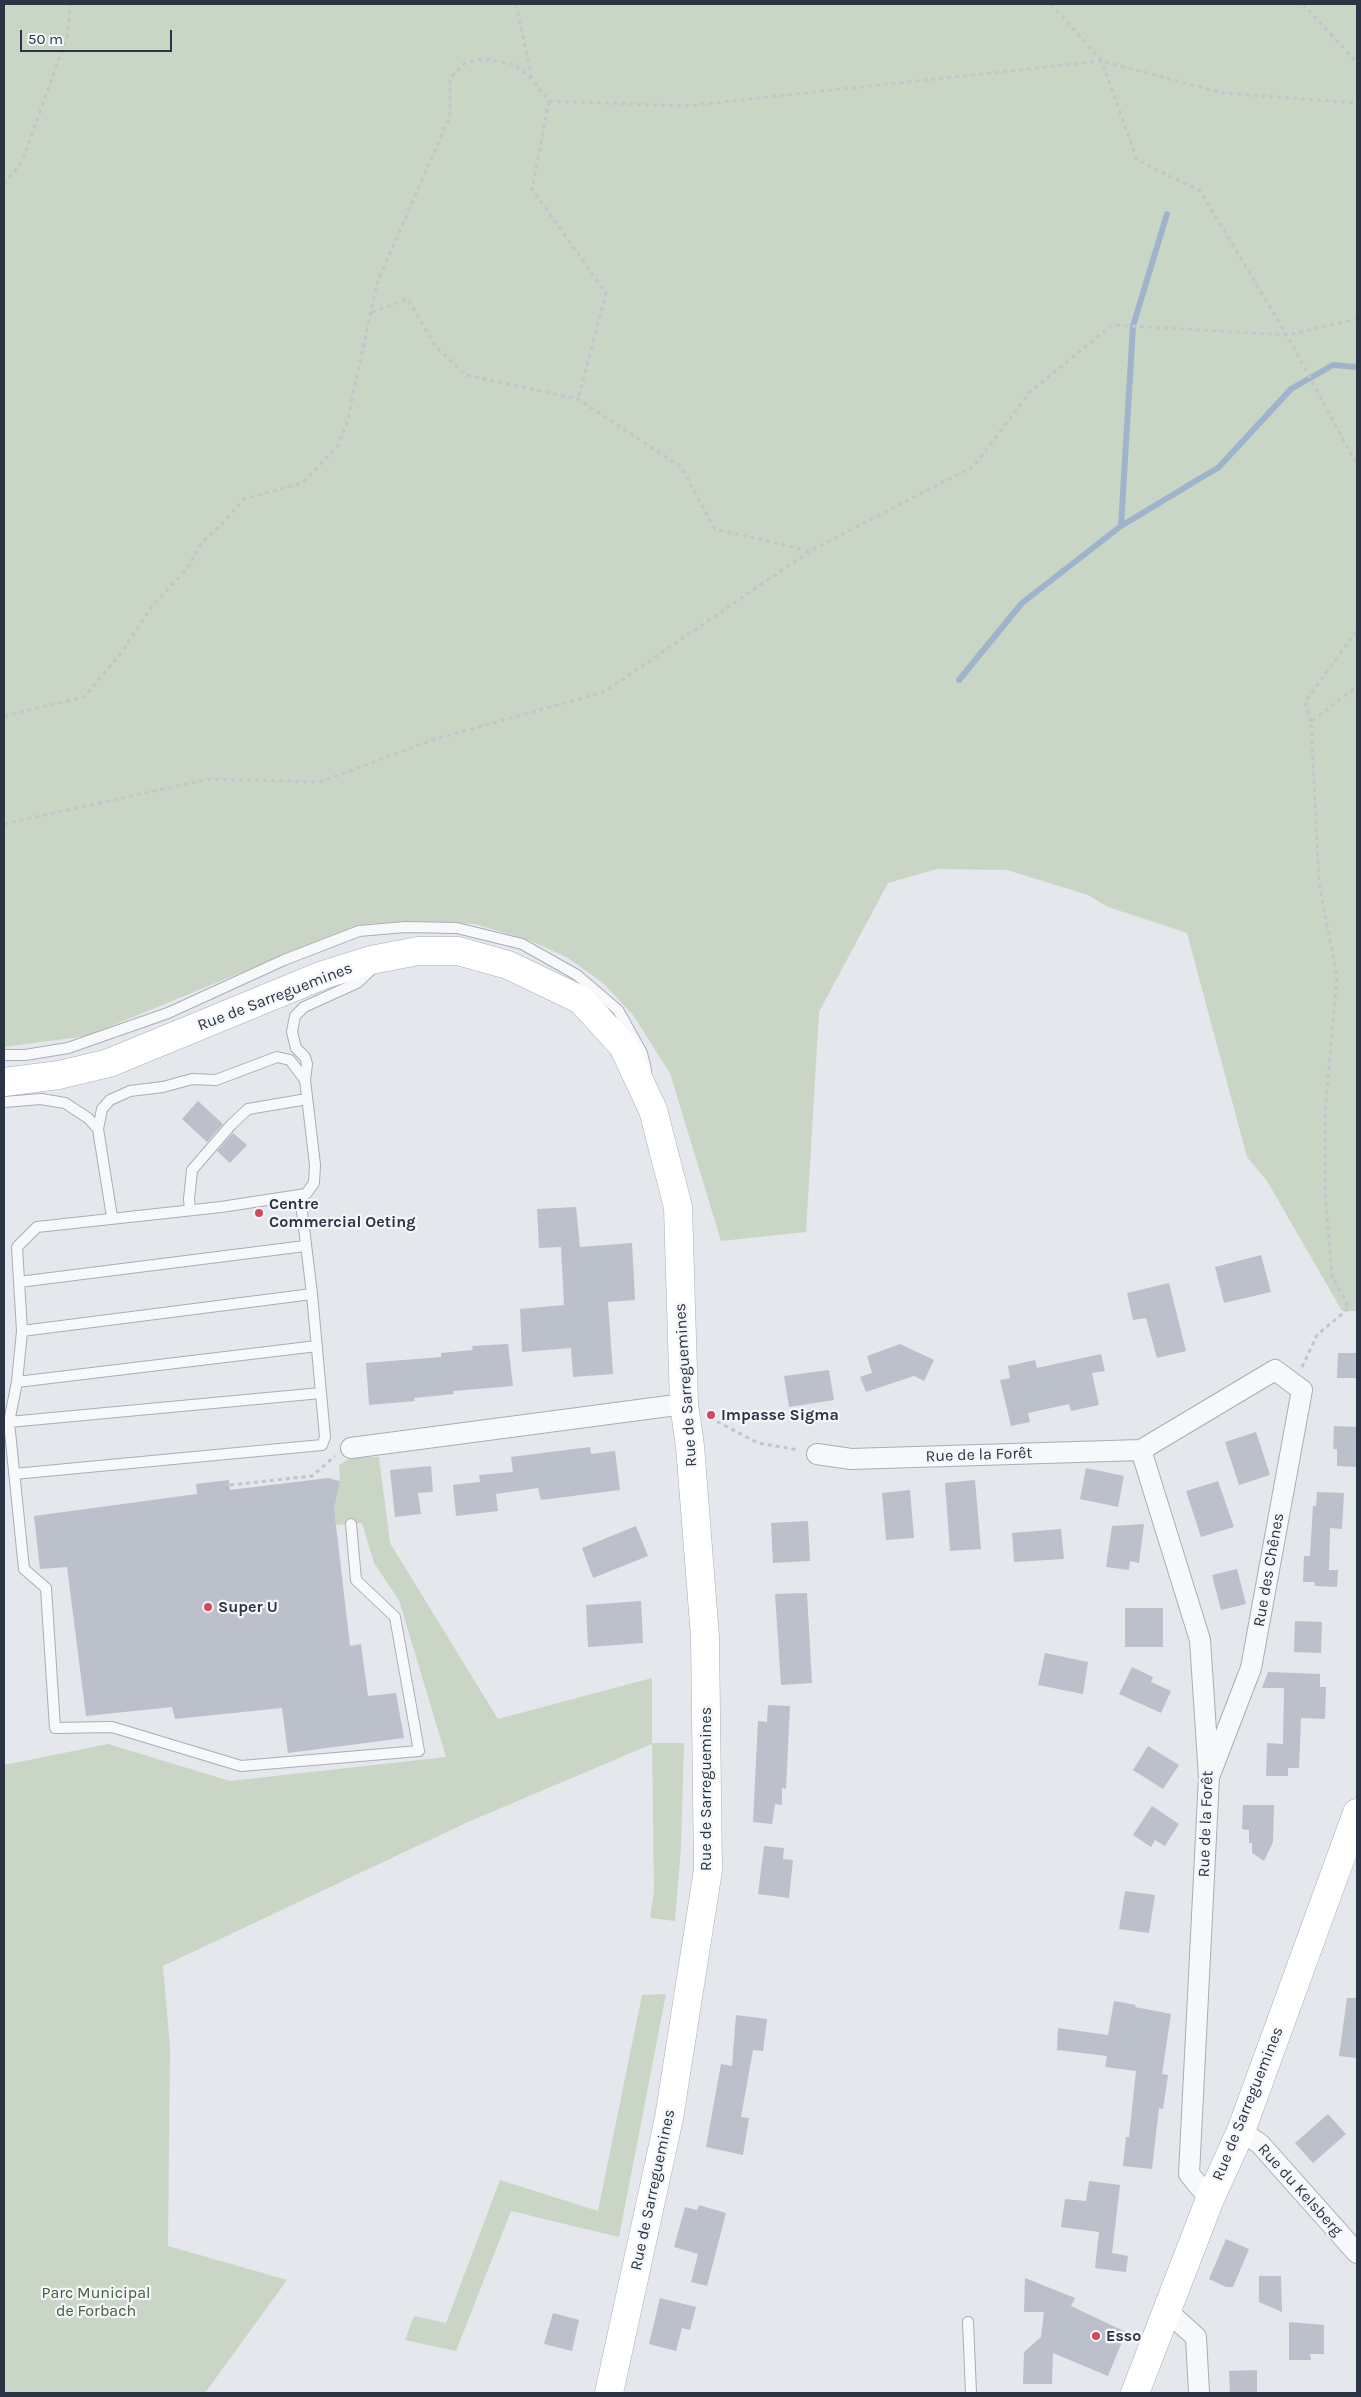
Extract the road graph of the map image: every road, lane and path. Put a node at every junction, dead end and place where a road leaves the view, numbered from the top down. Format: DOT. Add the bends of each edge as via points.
graph roads {
  1 [pos="70,4"];
  2 [pos="516,4"];
  3 [pos="1052,4"];
  4 [pos="1303,4"];
  5 [pos="1102,62"];
  6 [pos="1357,64"];
  7 [pos="532,80"];
  8 [pos="549,101"];
  9 [pos="1357,103"];
  10 [pos="4,184"];
  11 [pos="372,312"];
  12 [pos="1357,319"];
  13 [pos="1287,335"];
  14 [pos="578,399"];
  15 [pos="1357,465"];
  16 [pos="810,551"];
  17 [pos="1357,630"];
  18 [pos="1357,686"];
  19 [pos="4,716"];
  20 [pos="1311,722"];
  21 [pos="4,824"];
  22 [pos="385,957"];
  23 [pos="4,1055"];
  24 [pos="305,1080"];
  25 [pos="4,1087"];
  26 [pos="307,1099"];
  27 [pos="653,1110"];
  28 [pos="98,1129"];
  29 [pos="300,1195"];
  30 [pos="190,1210"];
  31 [pos="112,1217"];
  32 [pos="306,1246"];
  33 [pos="19,1282"];
  34 [pos="312,1294"];
  35 [pos="22,1331"];
  36 [pos="317,1346"];
  37 [pos="17,1382"];
  38 [pos="1302,1390"];
  39 [pos="321,1393"];
  40 [pos="684,1404"];
  41 [pos="9,1422"];
  42 [pos="351,1448"];
  43 [pos="1141,1450"];
  44 [pos="817,1454"];
  45 [pos="14,1474"];
  46 [pos="230,1485"];
  47 [pos="351,1524"];
  48 [pos="1209,1777"];
  49 [pos="1357,1813"];
  50 [pos="1241,2131"];
  51 [pos="1210,2199"];
  52 [pos="1357,2253"];
  53 [pos="1167,2311"];
  54 [pos="968,2322"];
  55 [pos="609,2393"];
  56 [pos="971,2393"];
  57 [pos="1135,2393"];
  58 [pos="1199,2393"];
  1 -- 10 [label="path" via="68,34 22,162"];
  2 -- 7 [label="path"];
  3 -- 5 [label="path"];
  4 -- 6 [label="path"];
  5 -- 8 [label="path" via="685,106"];
  5 -- 9 [label="path" via="1223,93"];
  5 -- 13 [label="path" via="1137,160 1200,190"];
  7 -- 8 [label="path"];
  7 -- 11 [label="path" via="514,64 484,59 465,63 450,78 450,116 377,283"];
  8 -- 14 [label="path" via="532,189 606,293"];
  11 -- 14 [label="path" via="408,299 435,346 466,375"];
  11 -- 19 [label="path" via="347,422 337,447 302,483 244,499 202,542 187,569 152,606 122,652 84,698"];
  12 -- 13 [label="path"];
  13 -- 15 [label="path"];
  13 -- 16 [label="path" via="1112,325 1030,392 974,466"];
  14 -- 16 [label="path" via="681,467 715,529"];
  16 -- 21 [label="path" via="604,692 432,740 320,782 209,779"];
  17 -- 20 [label="path" via="1305,702"];
  18 -- 20 [label="path"];
  20 -- 38 [label="path" via="1319,883 1337,977 1325,1112 1324,1192 1332,1276 1349,1308 1317,1335 1302,1366"];
  22 -- 24 [label="lane" via="357,983 304,1007 295,1016 292,1032 296,1048 307,1064"];
  22 -- 25 [label="main road, Rue de Sarreguemines" via="323,975 109,1063"];
  22 -- 27 [label="main road, Rue de Sarreguemines" via="418,951 458,951 508,965 581,1000 624,1046"];
  23 -- 27 [label="lane" via="68,1048 171,1017 284,960 359,932 405,927 457,928 522,944 576,975 618,1010 642,1053"];
  24 -- 26 [label="lane"];
  24 -- 28 [label="lane" via="290,1060 277,1057 216,1080 192,1079 130,1091 110,1100 102,1109"];
  25 -- 28 [label="lane" via="65,1103"];
  26 -- 29 [label="lane" via="314,1183 306,1194"];
  26 -- 30 [label="lane" via="248,1109 231,1125 192,1170"];
  27 -- 40 [label="main road, Rue de Sarreguemines" via="678,1207"];
  28 -- 31 [label="lane"];
  29 -- 30 [label="lane"];
  29 -- 32 [label="lane"];
  30 -- 31 [label="lane"];
  31 -- 33 [label="lane" via="37,1227 17,1247"];
  32 -- 33 [label="lane"];
  32 -- 34 [label="lane"];
  33 -- 35 [label="lane"];
  34 -- 35 [label="lane"];
  34 -- 36 [label="lane"];
  35 -- 37 [label="lane"];
  36 -- 37 [label="lane"];
  36 -- 39 [label="lane"];
  37 -- 41 [label="lane"];
  38 -- 43 [label="street, Rue de la Forêt" via="1275,1370"];
  38 -- 48 [label="street, Rue des Chênes" via="1251,1668"];
  39 -- 41 [label="lane"];
  39 -- 45 [label="lane" via="326,1437 322,1444"];
  40 -- 42 [label="street"];
  40 -- 44 [label="path" via="758,1443"];
  40 -- 55 [label="main road, Rue de Sarreguemines" via="705,1637 708,1870 669,2118"];
  41 -- 45 [label="lane"];
  42 -- 46 [label="path" via="312,1476"];
  43 -- 44 [label="street, Rue de la Forêt" via="851,1459"];
  43 -- 48 [label="street, Rue de la Forêt" via="1200,1640"];
  45 -- 47 [label="lane" via="24,1569 46,1588 55,1728 112,1727 241,1766 419,1751 396,1617 356,1580"];
  48 -- 51 [label="street, Rue de la Forêt" via="1190,2174"];
  49 -- 50 [label="main road, Rue de Sarreguemines"];
  50 -- 51 [label="main road, Rue de Sarreguemines"];
  50 -- 52 [label="street, Rue du Kelsberg" via="1260,2144"];
  51 -- 53 [label="main road, Rue de Sarreguemines"];
  53 -- 57 [label="main road, Rue de Sarreguemines"];
  53 -- 58 [label="street" via="1196,2337"];
  54 -- 56 [label="lane"];
}
